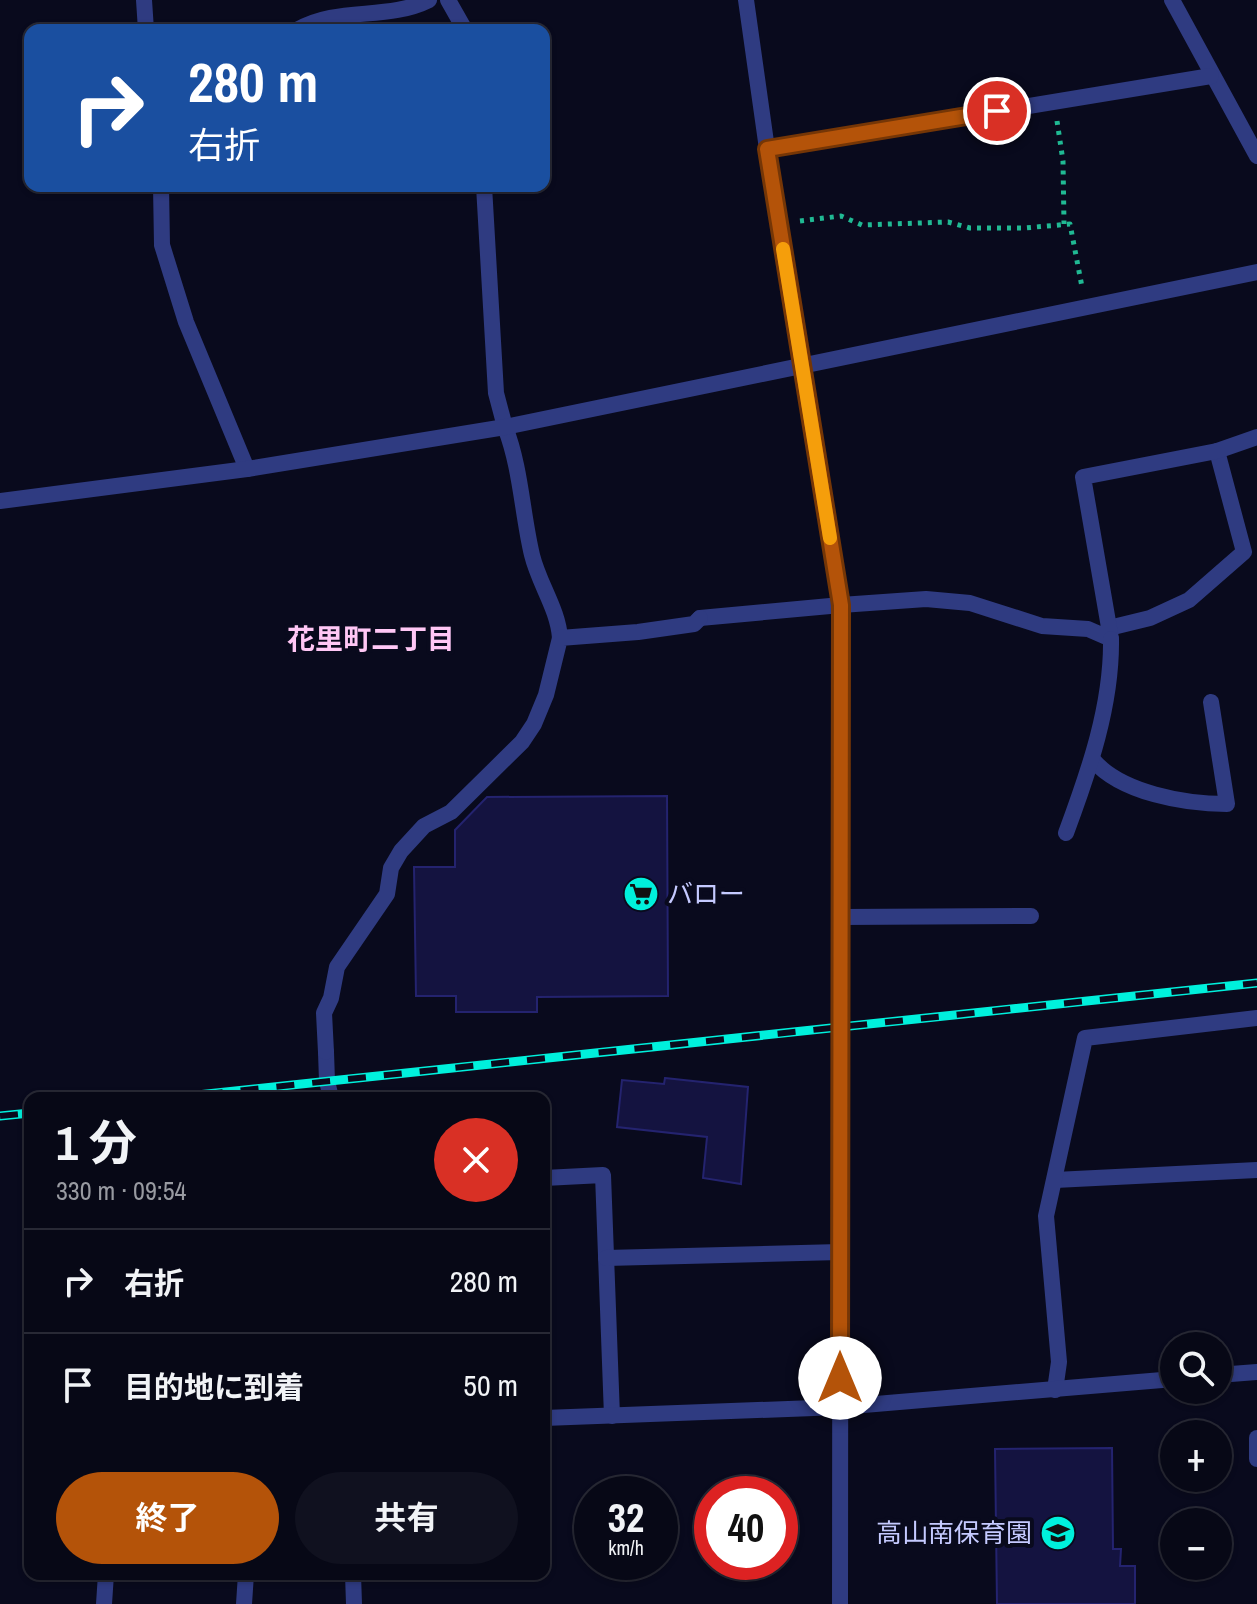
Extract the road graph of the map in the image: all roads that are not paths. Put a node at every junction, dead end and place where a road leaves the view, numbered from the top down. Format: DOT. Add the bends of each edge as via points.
graph roads {
  1 [pos="144,0"];
  2 [pos="429,0"];
  3 [pos="448,0"];
  4 [pos="746,0"];
  5 [pos="1172,0"];
  6 [pos="146,24"];
  7 [pos="309,24"];
  8 [pos="462,24"];
  9 [pos="1211,76"];
  10 [pos="767,149"];
  11 [pos="1257,156"];
  12 [pos="161,192"];
  13 [pos="484,192"];
  14 [pos="1257,272"];
  15 [pos="801,365"];
  16 [pos="505,427"];
  17 [pos="1257,437"];
  18 [pos="1217,451"];
  19 [pos="247,469"];
  20 [pos="0,501"];
  21 [pos="841,605"];
  22 [pos="1110,633"];
  23 [pos="560,638"];
  24 [pos="1211,702"];
  25 [pos="1093,760"];
  26 [pos="1066,833"];
  27 [pos="1031,916"];
  28 [pos="842,917"];
  29 [pos="1257,1018"];
  30 [pos="330,1092"];
  31 [pos="1257,1170"];
  32 [pos="550,1178"];
  33 [pos="1055,1180"];
  34 [pos="840,1252"];
  35 [pos="606,1258"];
  36 [pos="1257,1372"];
  37 [pos="1232,1374"];
  38 [pos="1160,1380"];
  39 [pos="1055,1390"];
  40 [pos="840,1407"];
  41 [pos="612,1416"];
  42 [pos="550,1418"];
  43 [pos="1257,1438"];
  44 [pos="1257,1459"];
  45 [pos="106,1580"];
  46 [pos="246,1580"];
  47 [pos="353,1580"];
  48 [pos="104,1604"];
  49 [pos="244,1604"];
  50 [pos="354,1604"];
  51 [pos="840,1604"];
  1 -- 6 [label="street"];
  2 -- 7 [label="street" via="405,10 324,17"];
  3 -- 8 [label="street"];
  4 -- 10 [label="street"];
  5 -- 9 [label="street"];
  9 -- 10 [label="street"];
  9 -- 11 [label="street"];
  10 -- 15 [label="street"];
  12 -- 19 [label="street" via="162,245 191,334"];
  13 -- 16 [label="street" via="496,393"];
  14 -- 15 [label="street"];
  15 -- 16 [label="street"];
  15 -- 21 [label="street"];
  16 -- 19 [label="street"];
  16 -- 23 [label="street" via="533,558"];
  17 -- 18 [label="street"];
  18 -- 22 [label="street" via="1244,552 1189,600"];
  18 -- 22 [label="street" via="1083,477"];
  19 -- 20 [label="street"];
  21 -- 22 [label="street" via="926,599 970,603 1042,626"];
  21 -- 23 [label="street"];
  21 -- 28 [label="street"];
  22 -- 25 [label="street" via="1111,657"];
  23 -- 30 [label="street" via="546,695 522,742 451,812 424,826 401,851 391,868 387,894 337,967 324,1013"];
  24 -- 25 [label="street" via="1227,804 1168,798 1116,778"];
  25 -- 26 [label="street"];
  27 -- 28 [label="street"];
  28 -- 34 [label="street"];
  29 -- 33 [label="street" via="1085,1038"];
  31 -- 33 [label="street"];
  32 -- 35 [label="street" via="603,1175"];
  33 -- 39 [label="street" via="1046,1216 1059,1362"];
  34 -- 35 [label="street"];
  34 -- 40 [label="street"];
  35 -- 41 [label="street"];
  36 -- 37 [label="street"];
  38 -- 39 [label="street"];
  39 -- 40 [label="street"];
  40 -- 41 [label="street"];
  40 -- 51 [label="street"];
  41 -- 42 [label="street"];
  43 -- 44 [label="street"];
  45 -- 48 [label="street"];
  46 -- 49 [label="street"];
  47 -- 50 [label="street"];
}
